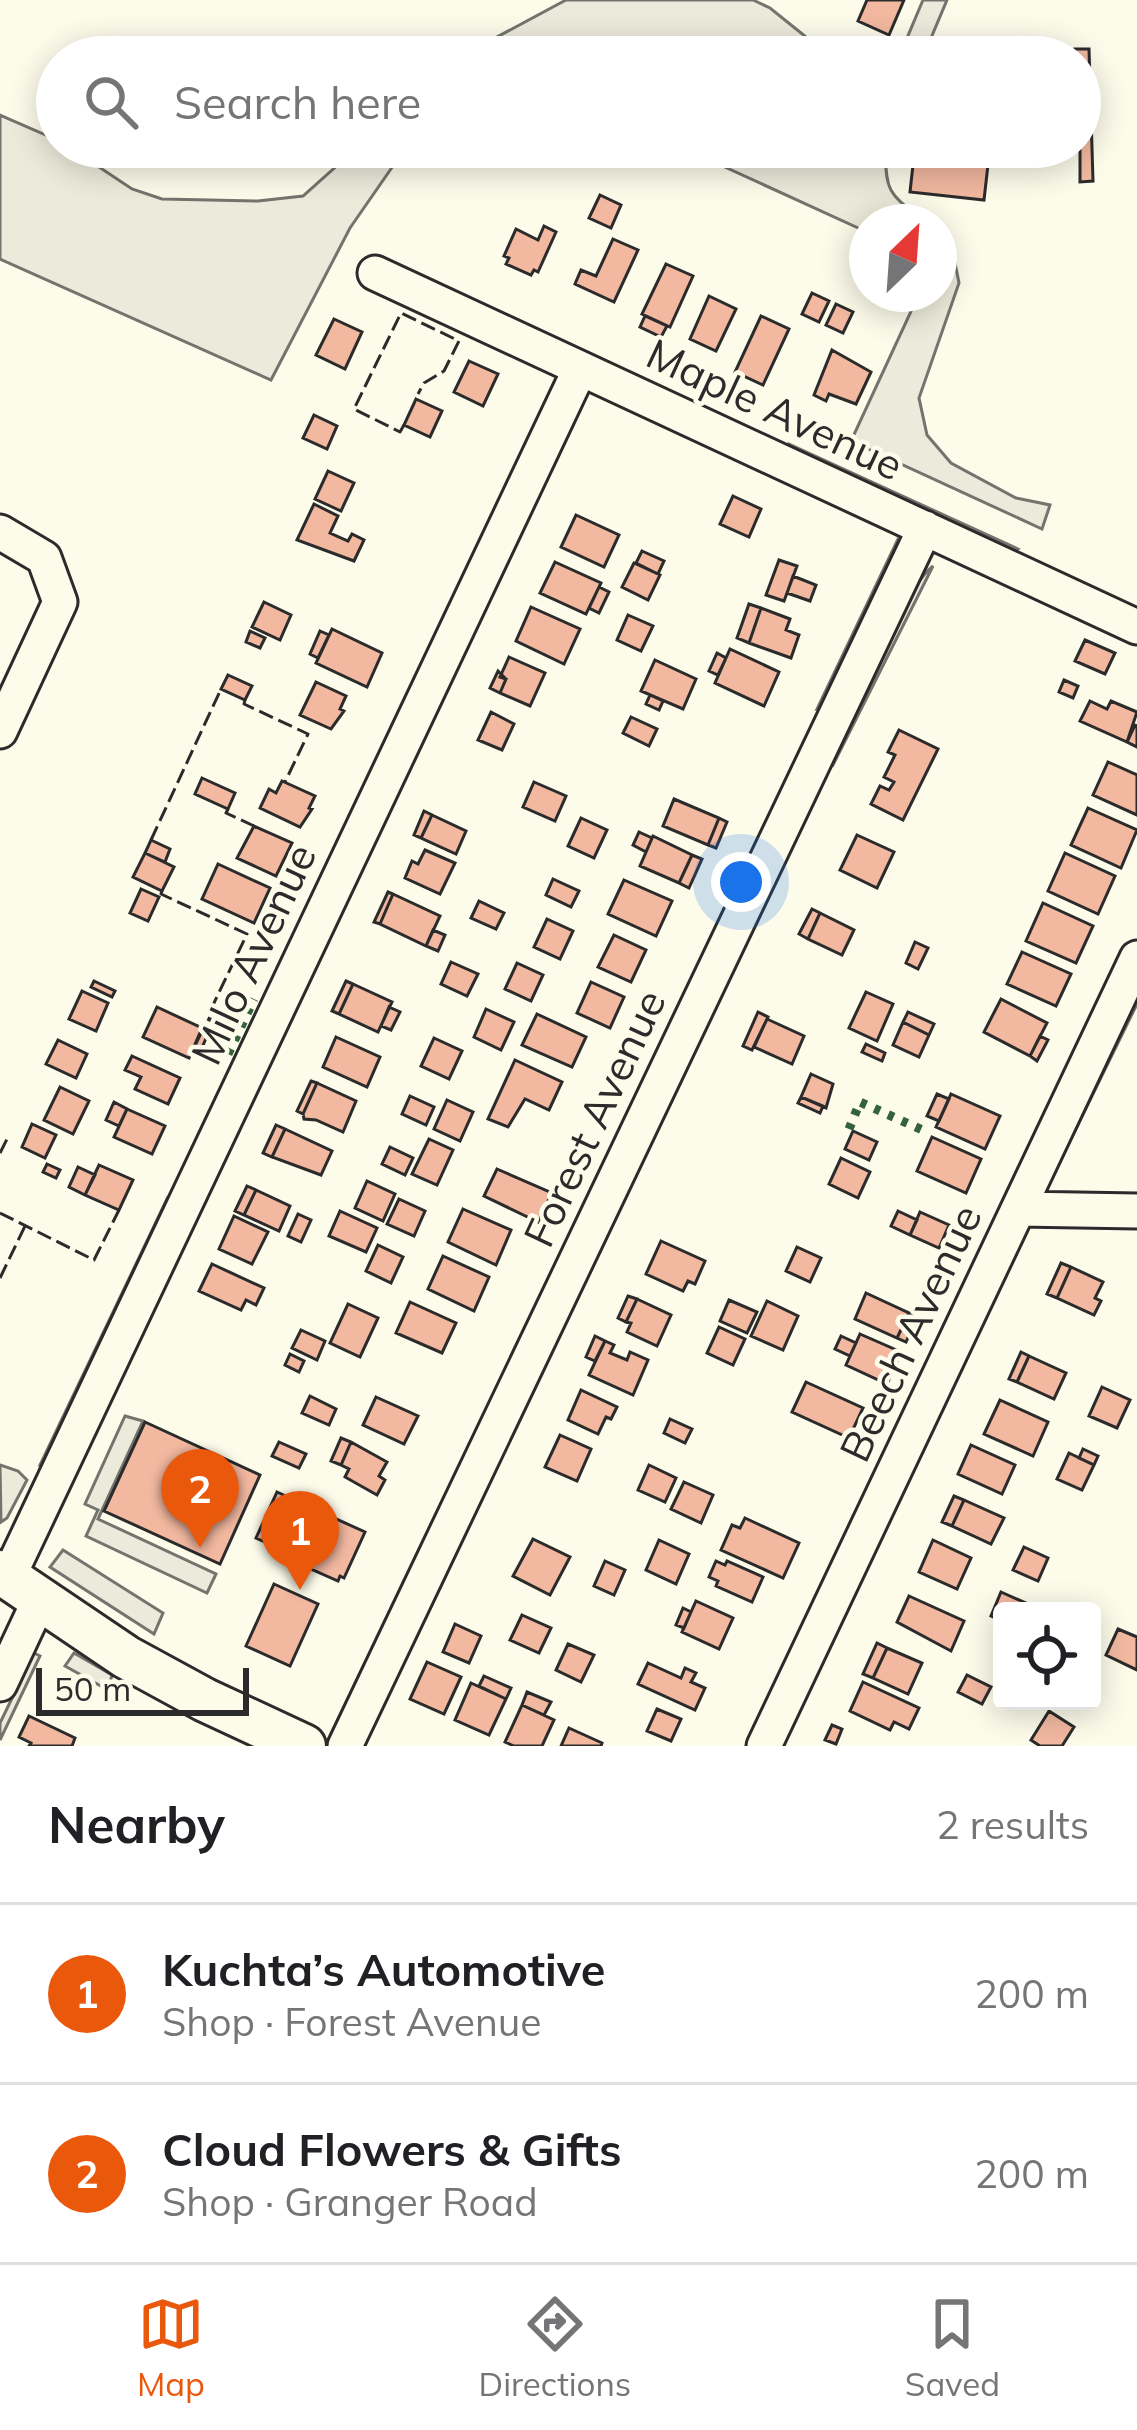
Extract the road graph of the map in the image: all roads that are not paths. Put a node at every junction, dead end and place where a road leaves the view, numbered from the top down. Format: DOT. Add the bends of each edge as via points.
graph roads {
  1 [pos="375,273"];
  2 [pos="580,369"];
  3 [pos="925,528"];
  4 [pos="0,532"];
  5 [pos="1137,627"];
  6 [pos="0,731"];
  7 [pos="1137,958"];
  8 [pos="1018,1209"];
  9 [pos="1137,1211"];
  10 [pos="16,1583"];
  11 [pos="0,1684"];
  12 [pos="304,1746"];
  13 [pos="345,1746"];
  14 [pos="764,1746"];
  1 -- 2 [label="street, Maple Avenue"];
  2 -- 3 [label="street, Maple Avenue"];
  2 -- 10 [label="street, Milo Avenue"];
  3 -- 5 [label="street, Maple Avenue"];
  3 -- 13 [label="street, Forest Avenue"];
  4 -- 6 [label="street" via="44,558 60,602"];
  7 -- 8 [label="street, Beech Avenue"];
  8 -- 9 [label="street"];
  8 -- 14 [label="street, Beech Avenue"];
  10 -- 11 [label="street, Milo Avenue"];
  10 -- 12 [label="main road" via="179,1687"];
}
